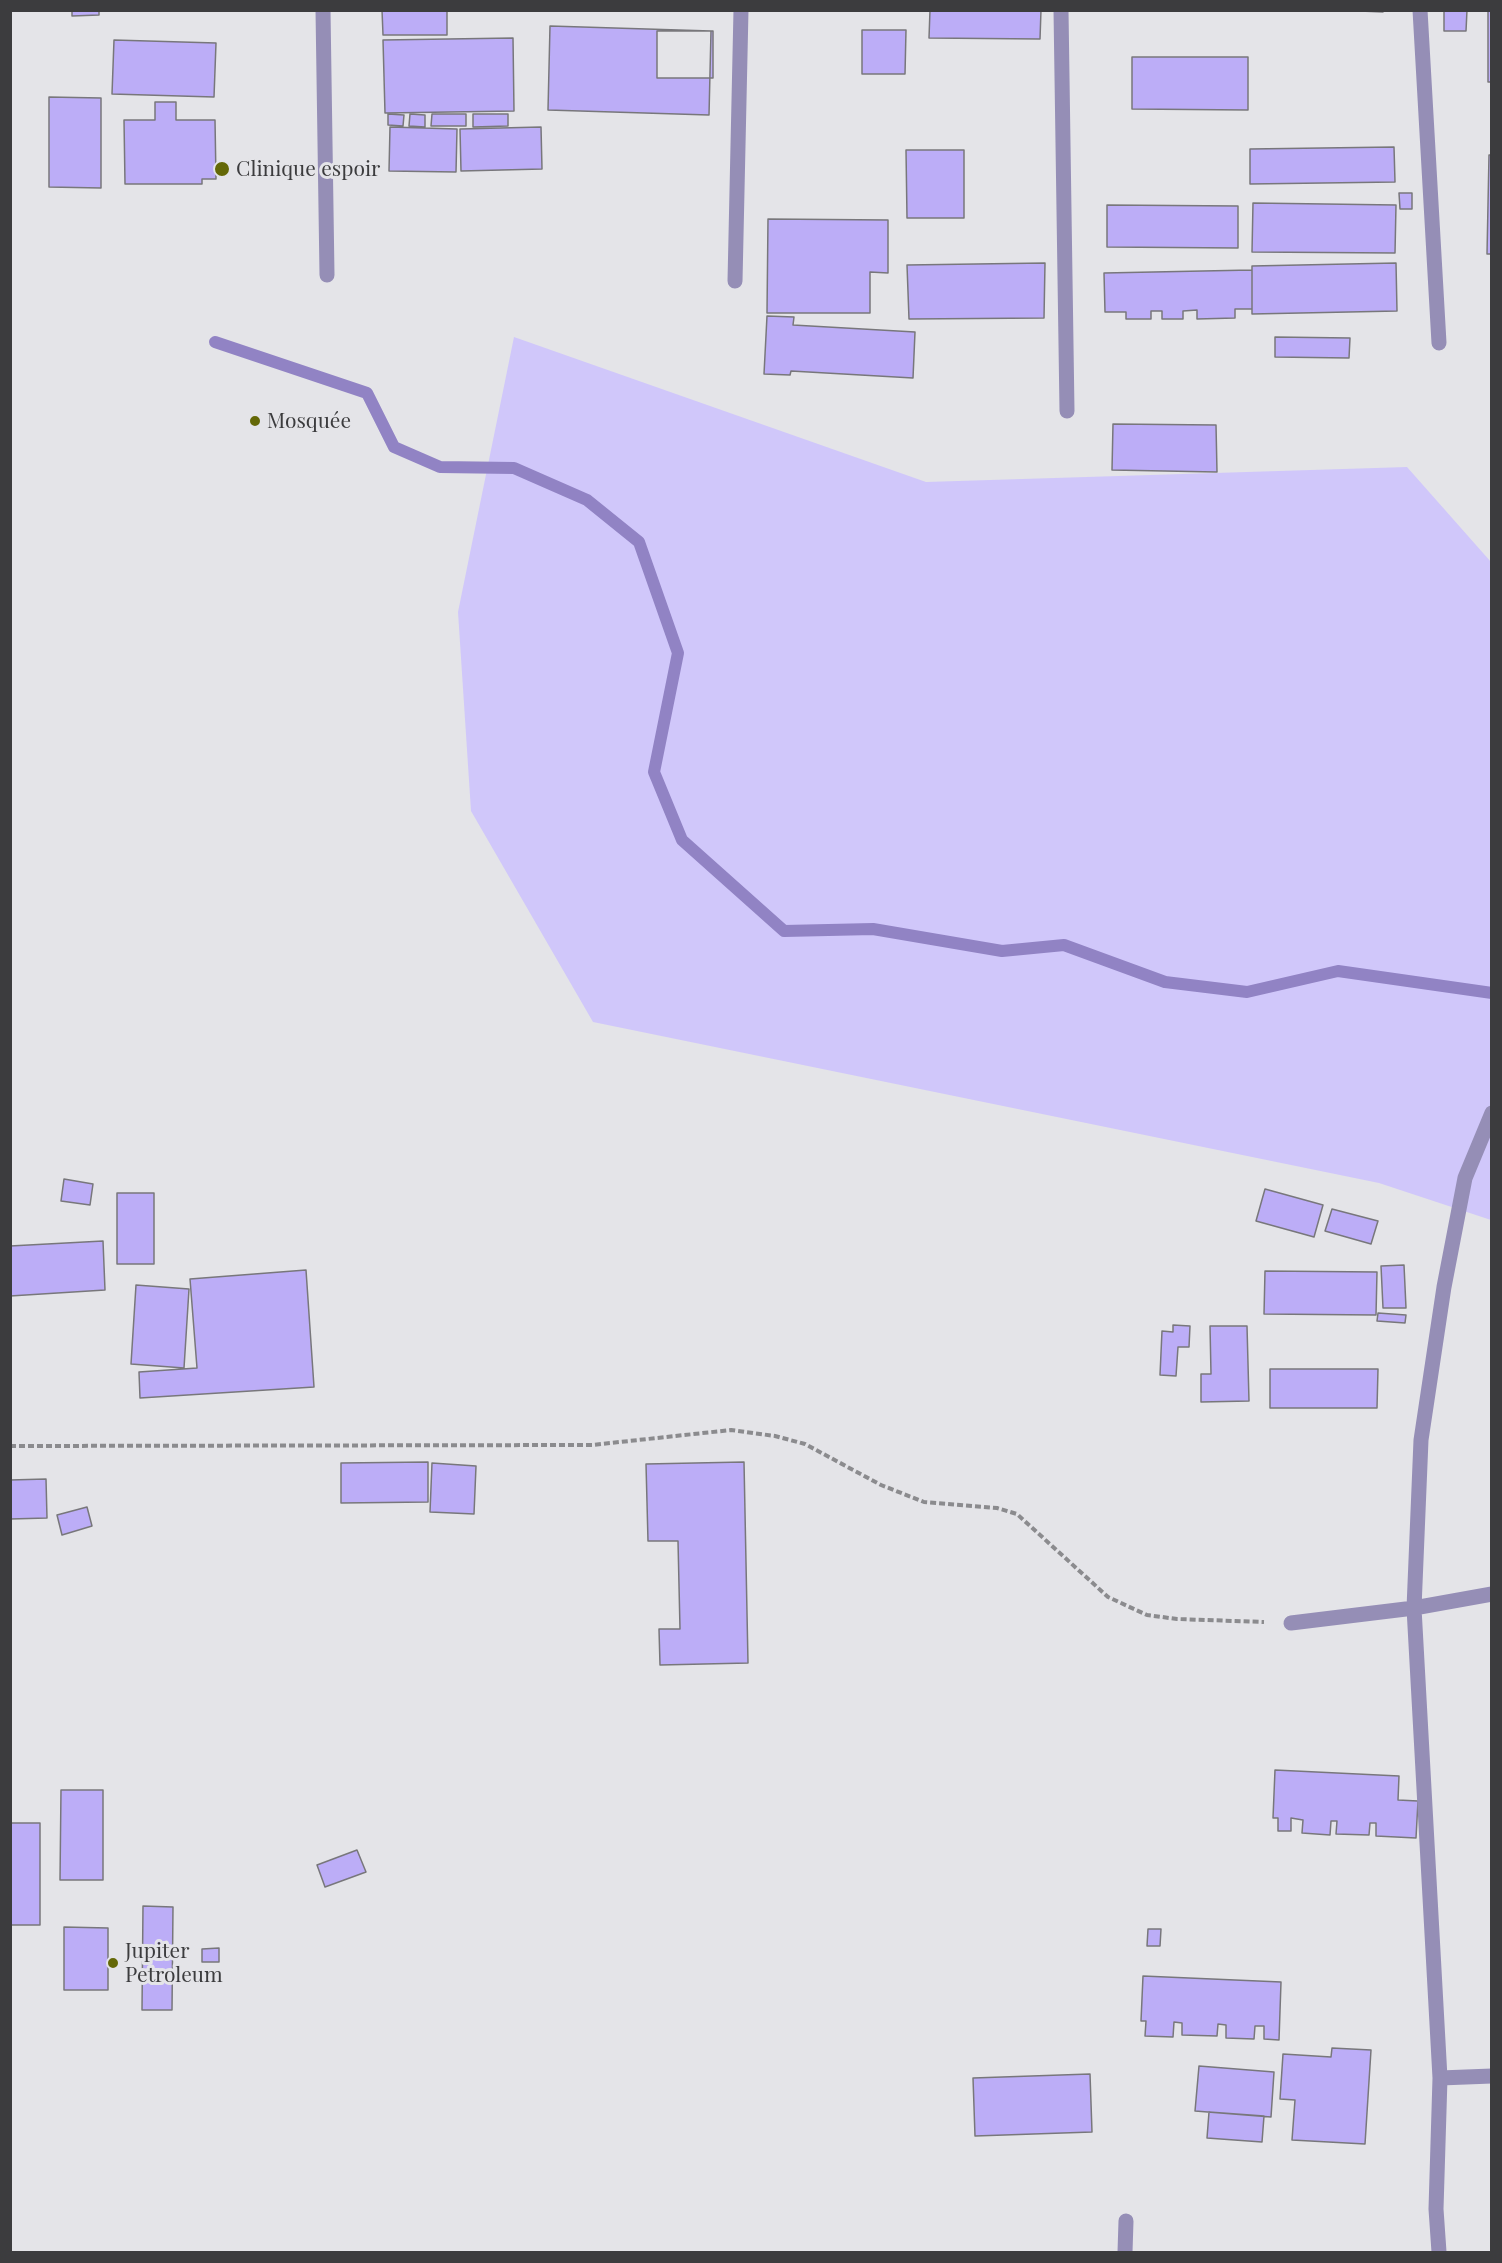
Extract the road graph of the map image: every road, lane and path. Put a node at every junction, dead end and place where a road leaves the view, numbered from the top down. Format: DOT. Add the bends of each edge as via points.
graph roads {
  1 [pos="323,10"];
  2 [pos="741,10"];
  3 [pos="1061,10"];
  4 [pos="1419,10"];
  5 [pos="327,275"];
  6 [pos="735,281"];
  7 [pos="1439,343"];
  8 [pos="1067,411"];
  9 [pos="1491,1113"];
  10 [pos="10,1446"];
  11 [pos="1491,1594"];
  12 [pos="1414,1608"];
  13 [pos="1291,1623"];
  14 [pos="1491,2076"];
  15 [pos="1440,2078"];
  16 [pos="1126,2221"];
  17 [pos="1125,2253"];
  18 [pos="1439,2253"];
  1 -- 5 [label="street"];
  2 -- 6 [label="street"];
  3 -- 8 [label="street"];
  4 -- 7 [label="street"];
  9 -- 12 [label="street" via="1465,1178 1444,1287 1421,1440"];
  10 -- 13 [label="path" via="592,1445 731,1430 776,1436 805,1444 881,1485 924,1502 997,1508 1017,1514 1108,1597 1147,1615"];
  11 -- 12 [label="street"];
  12 -- 13 [label="street"];
  12 -- 15 [label="street"];
  14 -- 15 [label="street"];
  15 -- 18 [label="street" via="1436,2209"];
  16 -- 17 [label="street"];
}
